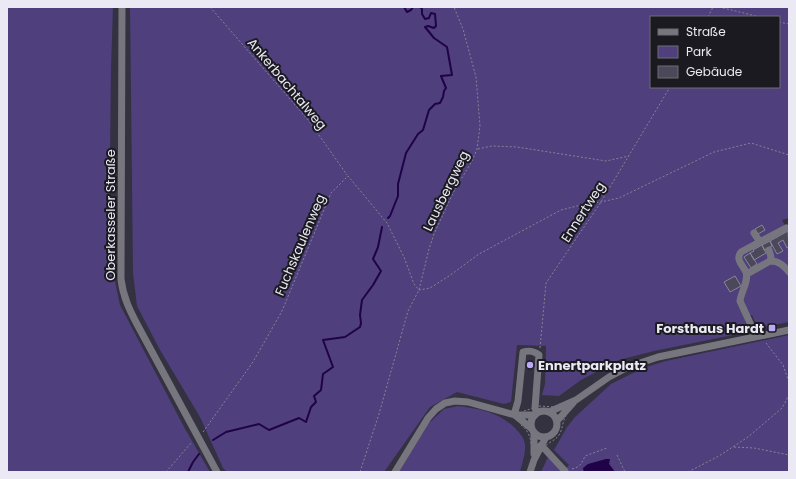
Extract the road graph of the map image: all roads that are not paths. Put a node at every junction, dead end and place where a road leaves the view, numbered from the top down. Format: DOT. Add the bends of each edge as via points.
graph roads {
  1 [pos="122,7"];
  2 [pos="786,228"];
  3 [pos="754,233"];
  4 [pos="760,242"];
  5 [pos="769,250"];
  6 [pos="770,261"];
  7 [pos="789,272"];
  8 [pos="747,274"];
  9 [pos="789,330"];
  10 [pos="759,336"];
  11 [pos="561,409"];
  12 [pos="549,412"];
  13 [pos="536,414"];
  14 [pos="514,415"];
  15 [pos="557,421"];
  16 [pos="533,430"];
  17 [pos="546,437"];
  18 [pos="541,446"];
  19 [pos="534,460"];
  20 [pos="565,471"];
  21 [pos="217,472"];
  22 [pos="395,472"];
  23 [pos="530,472"];
  1 -- 21 [label="street, Oberkasseler Straße" via="122,292"];
  2 -- 4 [label="street"];
  3 -- 4 [label="street"];
  4 -- 8 [label="street" via="739,255 738,259"];
  5 -- 6 [label="street" via="772,257"];
  6 -- 7 [label="street" via="778,261"];
  6 -- 8 [label="street"];
  8 -- 10 [label="street" via="740,301"];
  9 -- 10 [label="street"];
  10 -- 11 [label="street" via="658,357 628,367"];
  11 -- 12 [label="street"];
  11 -- 15 [label="street"];
  12 -- 13 [label="street"];
  12 -- 15 [label="street"];
  13 -- 14 [label="street"];
  13 -- 14 [label="street" via="539,355 529,351 523,352"];
  13 -- 16 [label="street" via="532,420"];
  14 -- 16 [label="street"];
  14 -- 22 [label="street" via="468,402 445,403 428,418"];
  15 -- 17 [label="street" via="556,430"];
  16 -- 17 [label="street" via="541,437"];
  16 -- 19 [label="street"];
  17 -- 18 [label="street"];
  18 -- 19 [label="street"];
  18 -- 20 [label="street"];
  19 -- 23 [label="street"];
}
